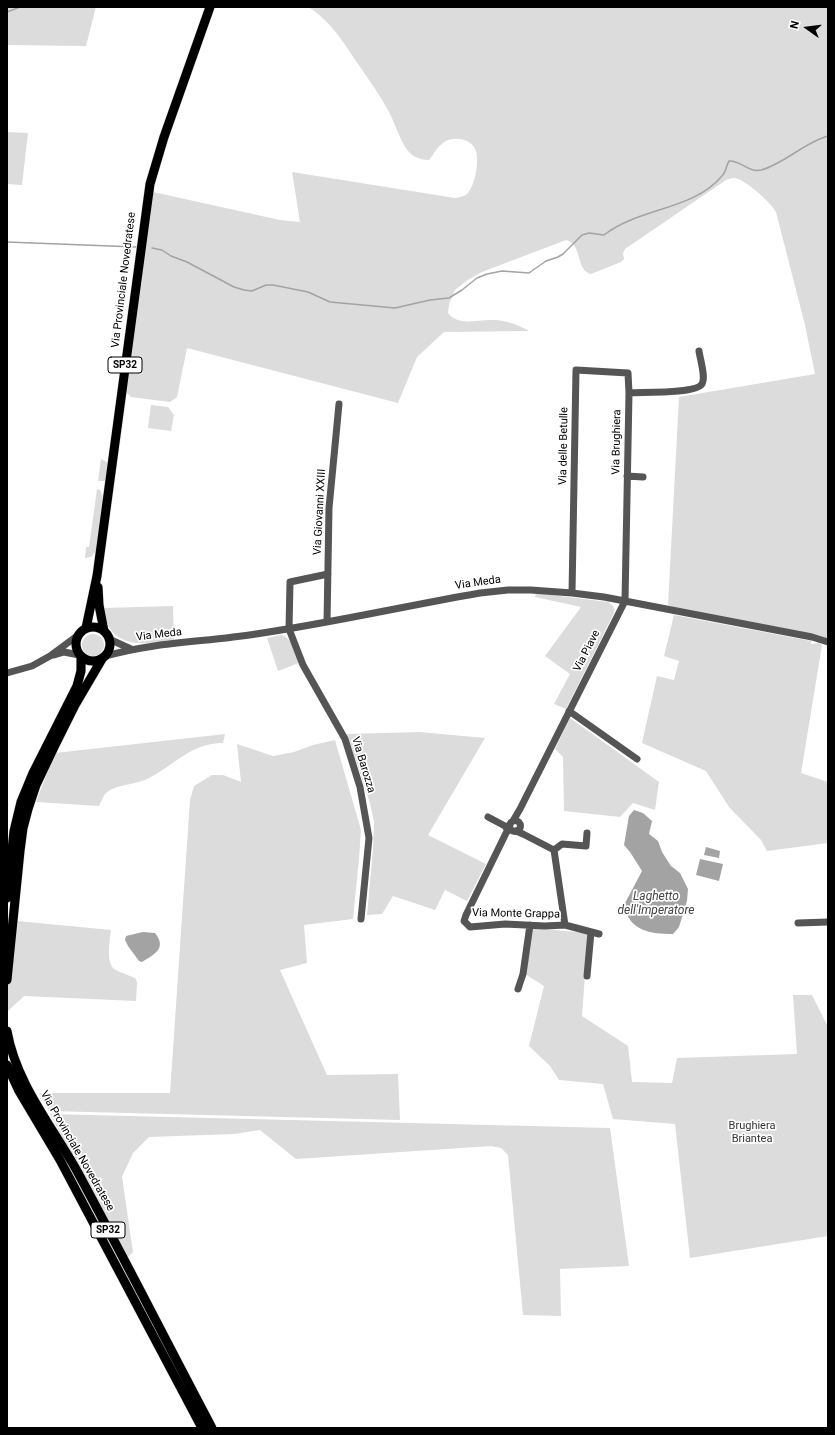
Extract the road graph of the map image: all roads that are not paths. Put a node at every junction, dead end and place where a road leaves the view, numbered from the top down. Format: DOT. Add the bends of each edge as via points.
graph roads {
  1 [pos="210,7"];
  2 [pos="699,350"];
  3 [pos="629,393"];
  4 [pos="339,404"];
  5 [pos="627,476"];
  6 [pos="643,477"];
  7 [pos="328,574"];
  8 [pos="97,576"];
  9 [pos="572,593"];
  10 [pos="624,601"];
  11 [pos="327,622"];
  12 [pos="86,628"];
  13 [pos="289,629"];
  14 [pos="104,631"];
  15 [pos="77,636"];
  16 [pos="109,639"];
  17 [pos="828,642"];
  18 [pos="131,649"];
  19 [pos="50,656"];
  20 [pos="80,656"];
  21 [pos="104,658"];
  22 [pos="7,673"];
  23 [pos="569,711"];
  24 [pos="637,759"];
  25 [pos="488,817"];
  26 [pos="515,826"];
  27 [pos="587,833"];
  28 [pos="554,850"];
  29 [pos="7,898"];
  30 [pos="466,915"];
  31 [pos="361,919"];
  32 [pos="828,922"];
  33 [pos="798,923"];
  34 [pos="530,925"];
  35 [pos="565,926"];
  36 [pos="591,932"];
  37 [pos="599,934"];
  38 [pos="588,976"];
  39 [pos="7,980"];
  40 [pos="518,990"];
  41 [pos="7,1031"];
  42 [pos="7,1065"];
  43 [pos="202,1428"];
  44 [pos="212,1428"];
  1 -- 8 [label="main road, Via Provinciale Novedratese / SP32" via="158,154 150,184"];
  2 -- 3 [label="street" via="703,378 697,389"];
  3 -- 5 [label="street, Via Brughiera"];
  3 -- 9 [label="street, Via delle Betulle" via="628,373 576,370"];
  4 -- 7 [label="street, Via Giovanni XXIII" via="329,508"];
  5 -- 6 [label="street"];
  5 -- 10 [label="street, Via Brughiera"];
  7 -- 11 [label="street, Via Giovanni XXIII"];
  7 -- 13 [label="street" via="290,580"];
  8 -- 12 [label="main road, Via Provinciale Novedratese / SP32"];
  8 -- 14 [label="main road, Via Provinciale Novedratese / SP32"];
  9 -- 10 [label="street, Via Meda"];
  9 -- 11 [label="street, Via Meda" via="494,591"];
  10 -- 17 [label="street, Via Meda"];
  10 -- 23 [label="street, Via Piave"];
  11 -- 13 [label="street, Via Meda"];
  12 -- 14 [label="main road" via="94,627"];
  12 -- 15 [label="main road"];
  13 -- 18 [label="street, Via Meda"];
  13 -- 31 [label="street, Via Barozza" via="303,665 345,739 360,787 369,838"];
  14 -- 16 [label="main road"];
  15 -- 19 [label="street"];
  15 -- 20 [label="main road" via="75,644"];
  16 -- 18 [label="street, Via Meda"];
  16 -- 21 [label="main road" via="110,648"];
  18 -- 21 [label="street, Via Meda"];
  19 -- 20 [label="street" via="64,652"];
  19 -- 22 [label="street" via="32,666"];
  20 -- 21 [label="main road" via="91,662"];
  20 -- 29 [label="main road" via="81,671 77,686 21,802 14,831"];
  21 -- 39 [label="main road" via="75,705 36,785 28,809 20,851"];
  23 -- 24 [label="street"];
  23 -- 26 [label="street, Via Piave"];
  25 -- 26 [label="street" via="505,826"];
  26 -- 28 [label="street"];
  26 -- 30 [label="street, Via Piave"];
  27 -- 28 [label="street" via="586,846 562,844"];
  28 -- 35 [label="street"];
  30 -- 34 [label="street, Via Monte Grappa" via="464,921 470,926"];
  32 -- 33 [label="street"];
  34 -- 35 [label="street, Via Monte Grappa"];
  34 -- 40 [label="street" via="523,974"];
  35 -- 36 [label="street, Via Monte Grappa"];
  36 -- 37 [label="street, Via Monte Grappa"];
  36 -- 38 [label="street"];
  41 -- 44 [label="main road, Via Provinciale Novedratese / SP32" via="17,1065 28,1089 76,1170"];
  42 -- 43 [label="main road, Via Provinciale Novedratese / SP32"];
}
